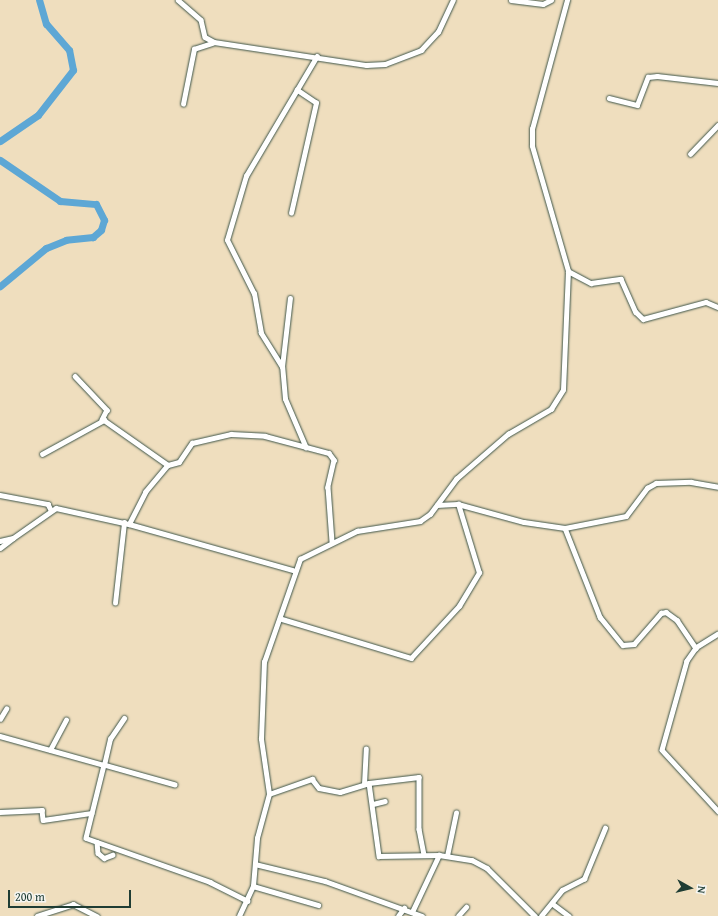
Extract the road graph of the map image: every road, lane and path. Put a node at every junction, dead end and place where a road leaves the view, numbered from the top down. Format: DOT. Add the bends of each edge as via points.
graph roads {
  1 [pos="178,0"];
  2 [pos="453,0"];
  3 [pos="511,0"];
  4 [pos="551,0"];
  5 [pos="567,0"];
  6 [pos="214,42"];
  7 [pos="317,56"];
  8 [pos="718,83"];
  9 [pos="297,90"];
  10 [pos="609,98"];
  11 [pos="183,104"];
  12 [pos="718,125"];
  13 [pos="690,154"];
  14 [pos="291,213"];
  15 [pos="568,271"];
  16 [pos="290,298"];
  17 [pos="718,308"];
  18 [pos="282,367"];
  19 [pos="75,376"];
  20 [pos="102,420"];
  21 [pos="306,448"];
  22 [pos="42,454"];
  23 [pos="168,465"];
  24 [pos="718,487"];
  25 [pos="0,495"];
  26 [pos="458,504"];
  27 [pos="437,505"];
  28 [pos="52,510"];
  29 [pos="126,524"];
  30 [pos="565,528"];
  31 [pos="13,538"];
  32 [pos="0,540"];
  33 [pos="332,541"];
  34 [pos="0,548"];
  35 [pos="293,570"];
  36 [pos="115,603"];
  37 [pos="282,619"];
  38 [pos="718,634"];
  39 [pos="696,648"];
  40 [pos="6,709"];
  41 [pos="124,718"];
  42 [pos="0,719"];
  43 [pos="66,720"];
  44 [pos="0,736"];
  45 [pos="366,749"];
  46 [pos="50,750"];
  47 [pos="104,765"];
  48 [pos="369,783"];
  49 [pos="364,784"];
  50 [pos="175,785"];
  51 [pos="269,794"];
  52 [pos="385,800"];
  53 [pos="373,804"];
  54 [pos="718,811"];
  55 [pos="0,812"];
  56 [pos="91,813"];
  57 [pos="456,813"];
  58 [pos="604,828"];
  59 [pos="97,842"];
  60 [pos="112,855"];
  61 [pos="439,855"];
  62 [pos="424,856"];
  63 [pos="447,856"];
  64 [pos="255,864"];
  65 [pos="253,886"];
  66 [pos="248,901"];
  67 [pos="553,904"];
  68 [pos="318,905"];
  69 [pos="466,907"];
  70 [pos="404,908"];
  71 [pos="412,912"];
  72 [pos="37,916"];
  73 [pos="97,916"];
  74 [pos="239,916"];
  75 [pos="398,916"];
  76 [pos="422,916"];
  77 [pos="458,916"];
  78 [pos="535,916"];
  79 [pos="541,916"];
  80 [pos="569,916"];
  1 -- 6 [label="street" via="201,20 205,37"];
  2 -- 7 [label="street" via="431,41 409,56 366,65"];
  3 -- 4 [label="street" via="543,4"];
  5 -- 15 [label="street" via="532,129 532,146"];
  6 -- 7 [label="street"];
  6 -- 11 [label="street" via="194,49"];
  7 -- 9 [label="street"];
  8 -- 10 [label="street" via="648,77 637,105"];
  9 -- 14 [label="street" via="316,103"];
  9 -- 18 [label="street" via="246,176 227,240 254,294 265,342"];
  12 -- 13 [label="street"];
  15 -- 17 [label="street" via="592,283 621,279 636,312 643,319 706,302"];
  15 -- 27 [label="street" via="566,361 563,390 558,401 508,434 456,479"];
  16 -- 18 [label="street"];
  18 -- 21 [label="street" via="285,399"];
  19 -- 20 [label="street" via="107,410"];
  20 -- 22 [label="street"];
  20 -- 23 [label="street"];
  21 -- 23 [label="street" via="265,436 232,434 192,443 177,465"];
  21 -- 33 [label="street" via="334,456 328,487"];
  23 -- 29 [label="street" via="145,492"];
  24 -- 30 [label="street" via="679,481 656,484 646,488 626,516"];
  25 -- 28 [label="street" via="48,504"];
  26 -- 27 [label="street"];
  26 -- 30 [label="street" via="524,522"];
  26 -- 37 [label="street" via="479,573 459,606 411,658"];
  27 -- 33 [label="street" via="430,514 411,524 372,528"];
  28 -- 29 [label="street"];
  28 -- 31 [label="street"];
  29 -- 35 [label="street"];
  29 -- 36 [label="street"];
  30 -- 39 [label="street" via="600,617 623,645 634,644 661,613 666,612 677,620"];
  31 -- 32 [label="street"];
  31 -- 34 [label="street"];
  33 -- 35 [label="street" via="310,551"];
  35 -- 37 [label="street"];
  37 -- 51 [label="street" via="269,645 263,675 261,739"];
  38 -- 39 [label="street"];
  39 -- 54 [label="street" via="682,674 662,753"];
  40 -- 42 [label="street"];
  41 -- 47 [label="street" via="110,739"];
  43 -- 46 [label="street"];
  44 -- 46 [label="street"];
  45 -- 49 [label="street"];
  46 -- 47 [label="street"];
  47 -- 50 [label="street"];
  47 -- 56 [label="street"];
  48 -- 49 [label="street"];
  48 -- 53 [label="street"];
  48 -- 62 [label="street" via="419,777 419,829"];
  49 -- 51 [label="street" via="340,792 319,788 312,779"];
  51 -- 64 [label="street" via="258,833"];
  52 -- 53 [label="street"];
  53 -- 62 [label="street" via="379,856"];
  55 -- 56 [label="street" via="42,810 43,820"];
  56 -- 59 [label="street" via="86,838"];
  57 -- 63 [label="street"];
  58 -- 67 [label="street" via="584,878 562,890"];
  59 -- 60 [label="street" via="98,853 104,858"];
  59 -- 66 [label="street" via="210,882"];
  61 -- 62 [label="street"];
  61 -- 63 [label="street"];
  61 -- 71 [label="street"];
  63 -- 78 [label="street" via="472,860 487,868"];
  64 -- 65 [label="street"];
  64 -- 70 [label="street" via="325,881"];
  65 -- 66 [label="street"];
  65 -- 68 [label="street"];
  66 -- 74 [label="street"];
  67 -- 79 [label="street"];
  67 -- 80 [label="street"];
  69 -- 77 [label="street"];
  70 -- 71 [label="street"];
  70 -- 75 [label="street"];
  71 -- 76 [label="street"];
  72 -- 73 [label="street" via="73,904"];
}
